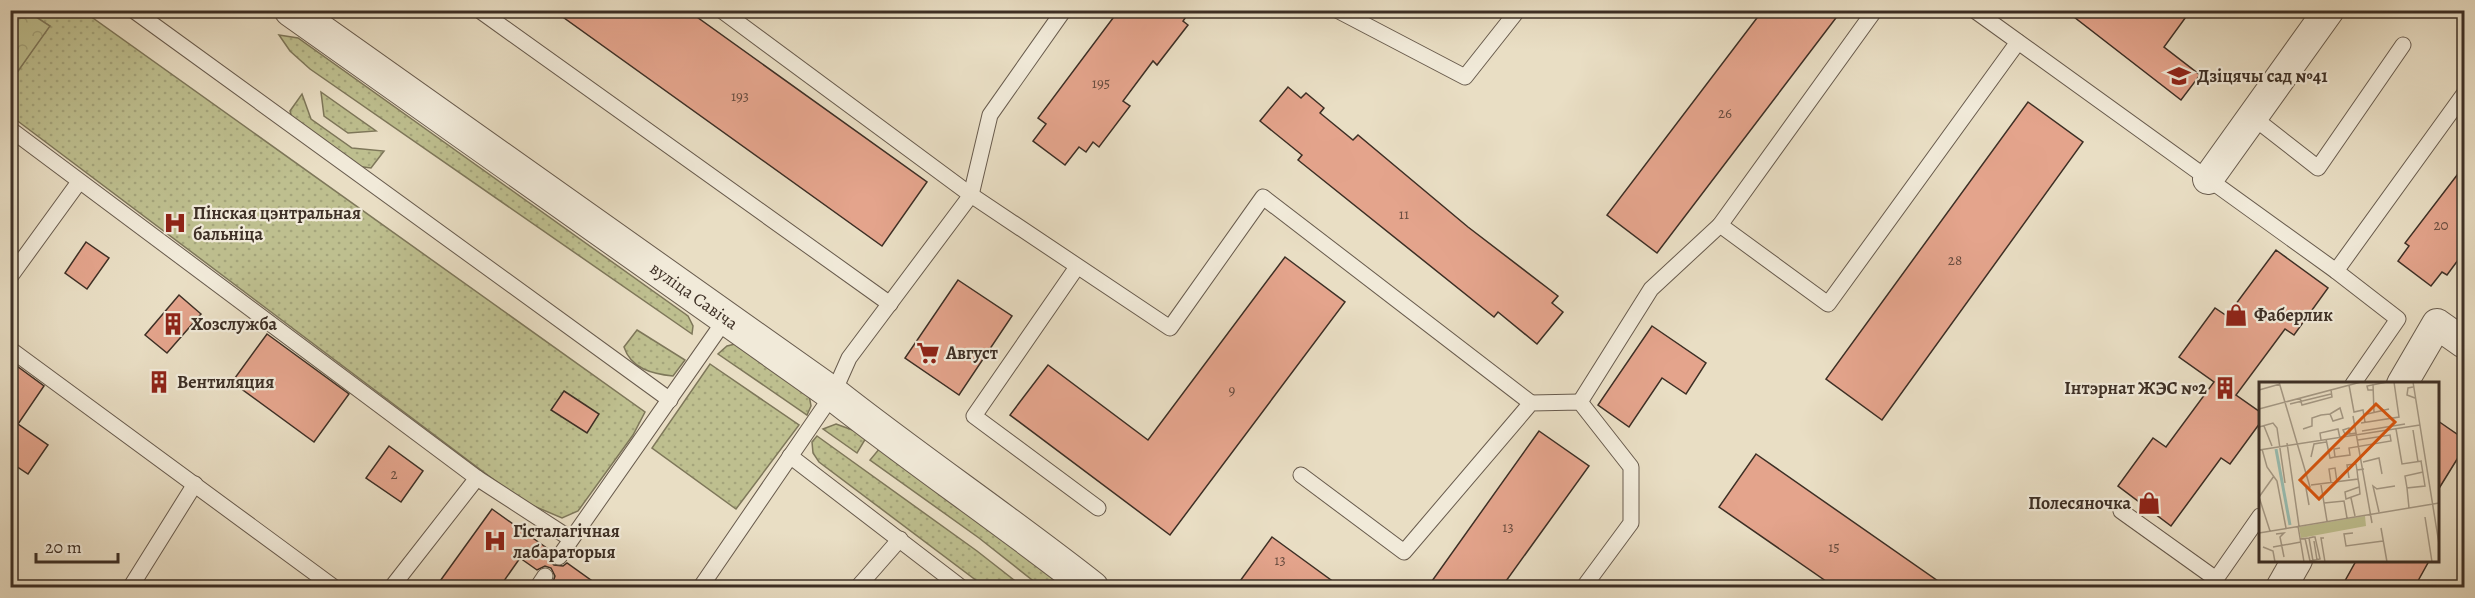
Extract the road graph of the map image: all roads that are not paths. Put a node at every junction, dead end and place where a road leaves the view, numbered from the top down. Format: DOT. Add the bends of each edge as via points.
graph roads {
  1 [pos="133,10"];
  2 [pos="291,10"];
  3 [pos="479,10"];
  4 [pos="721,10"];
  5 [pos="1064,10"];
  6 [pos="1338,10"];
  7 [pos="1518,10"];
  8 [pos="1875,10"];
  9 [pos="1974,10"];
  10 [pos="2329,10"];
  11 [pos="2018,42"];
  12 [pos="2403,45"];
  13 [pos="2464,94"];
  14 [pos="2254,118"];
  15 [pos="10,129"];
  16 [pos="2208,179"];
  17 [pos="79,182"];
  18 [pos="971,195"];
  19 [pos="1720,225"];
  20 [pos="1077,267"];
  21 [pos="2336,272"];
  22 [pos="10,277"];
  23 [pos="890,304"];
  24 [pos="726,320"];
  25 [pos="2464,343"];
  26 [pos="10,348"];
  27 [pos="2403,381"];
  28 [pos="2354,382"];
  29 [pos="832,394"];
  30 [pos="670,400"];
  31 [pos="1580,402"];
  32 [pos="1531,403"];
  33 [pos="790,456"];
  34 [pos="1301,475"];
  35 [pos="477,478"];
  36 [pos="195,484"];
  37 [pos="1098,508"];
  38 [pos="2121,512"];
  39 [pos="2259,517"];
  40 [pos="571,539"];
  41 [pos="900,539"];
  42 [pos="559,557"];
  43 [pos="2296,562"];
  44 [pos="130,588"];
  45 [pos="335,588"];
  46 [pos="391,588"];
  47 [pos="700,588"];
  48 [pos="857,588"];
  49 [pos="962,588"];
  50 [pos="1092,588"];
  51 [pos="1583,588"];
  52 [pos="2281,588"];
  1 -- 30 [label="lane"];
  2 -- 24 [label="street, вуліца Савіча"];
  3 -- 23 [label="lane"];
  4 -- 18 [label="lane"];
  5 -- 18 [label="lane" via="990,115"];
  6 -- 7 [label="lane" via="1465,77"];
  8 -- 19 [label="lane"];
  9 -- 11 [label="lane"];
  10 -- 14 [label="street"];
  11 -- 16 [label="lane"];
  11 -- 19 [label="lane" via="1828,304"];
  12 -- 14 [label="lane" via="2318,168"];
  13 -- 21 [label="lane"];
  14 -- 16 [label="street"];
  15 -- 17 [label="lane"];
  16 -- 21 [label="lane"];
  17 -- 22 [label="lane"];
  17 -- 35 [label="lane"];
  18 -- 20 [label="lane"];
  18 -- 23 [label="lane"];
  19 -- 31 [label="lane" via="1651,289"];
  20 -- 32 [label="lane" via="1170,328 1263,197"];
  20 -- 37 [label="lane" via="974,416"];
  21 -- 28 [label="lane" via="2398,319"];
  23 -- 29 [label="lane" via="849,358"];
  24 -- 29 [label="street, вуліца Савіча"];
  24 -- 30 [label="lane"];
  25 -- 27 [label="street" via="2437,324"];
  26 -- 36 [label="lane"];
  29 -- 33 [label="lane"];
  29 -- 50 [label="street, вуліца Савіча"];
  30 -- 40 [label="lane"];
  31 -- 32 [label="lane"];
  31 -- 51 [label="lane" via="1630,467 1631,490 1631,523"];
  32 -- 34 [label="lane" via="1404,552"];
  33 -- 41 [label="lane"];
  33 -- 47 [label="lane"];
  35 -- 40 [label="lane"];
  35 -- 46 [label="lane"];
  36 -- 44 [label="lane"];
  36 -- 45 [label="lane"];
  38 -- 39 [label="lane" via="2216,579"];
  40 -- 42 [label="lane"];
  41 -- 48 [label="lane"];
  41 -- 49 [label="lane"];
  43 -- 52 [label="street"];
}
